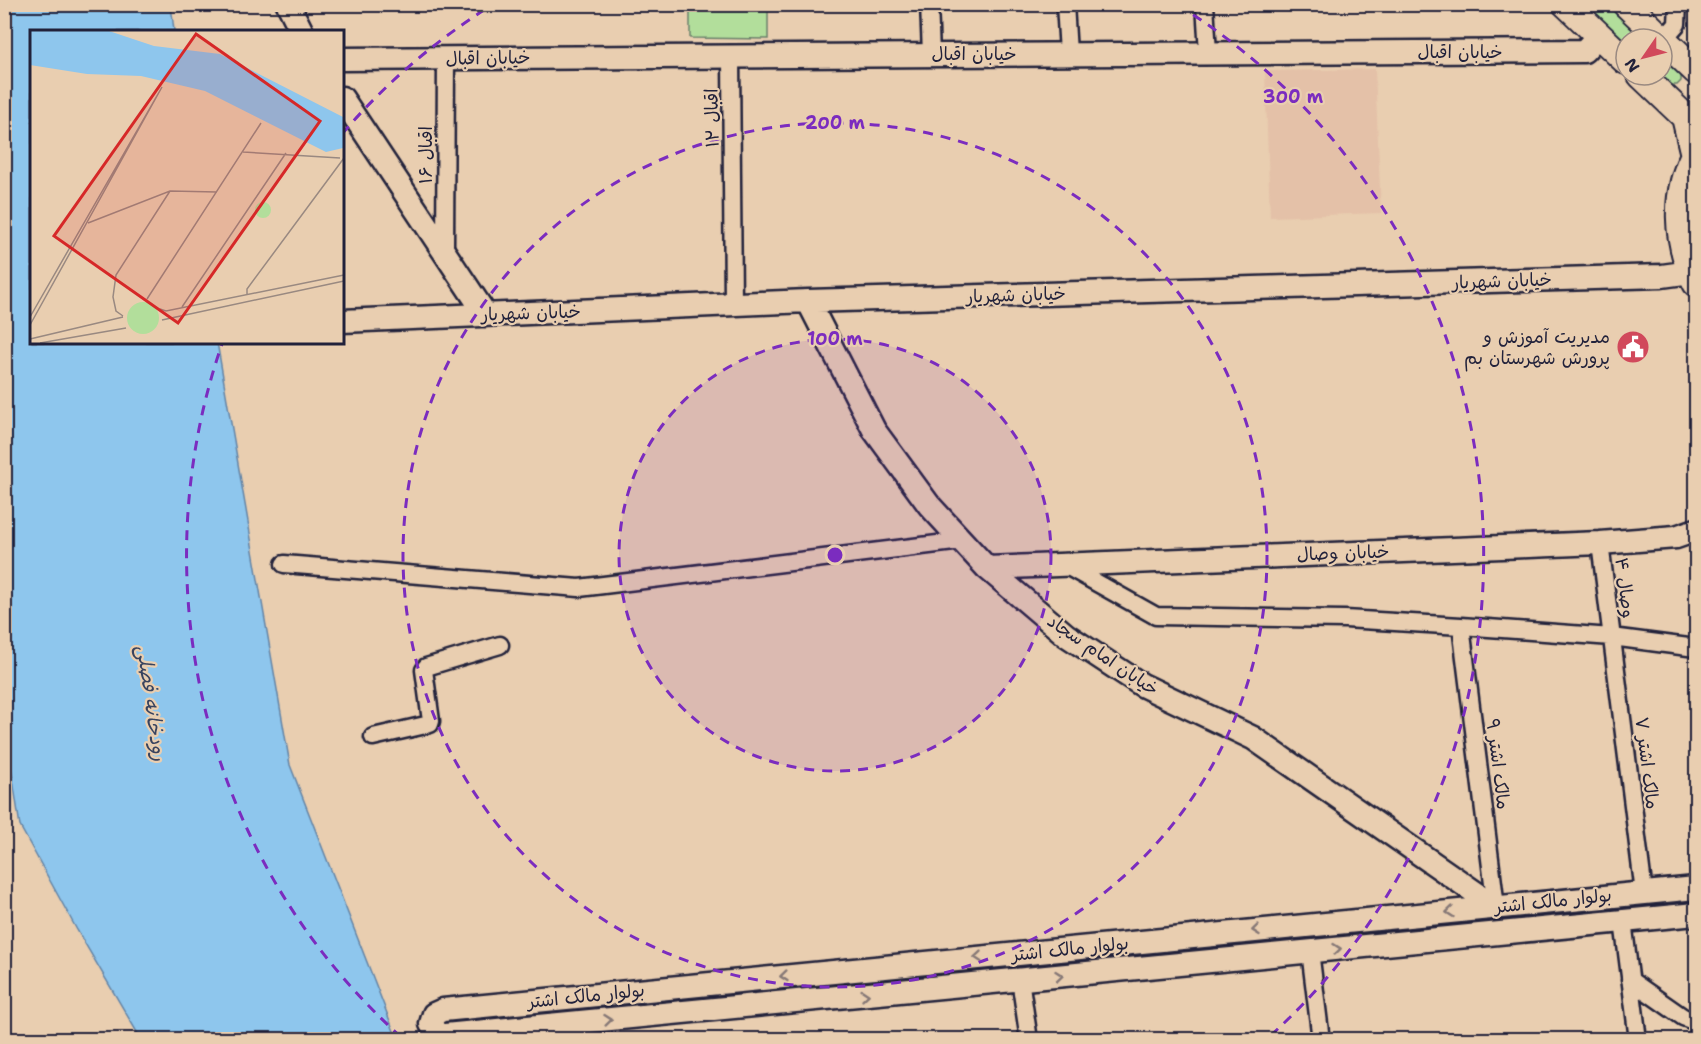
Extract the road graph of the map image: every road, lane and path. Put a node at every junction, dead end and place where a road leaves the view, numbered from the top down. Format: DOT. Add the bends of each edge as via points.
graph roads {
  1 [pos="288,4"];
  2 [pos="929,4"];
  3 [pos="1065,4"];
  4 [pos="1205,4"];
  5 [pos="1566,4"];
  6 [pos="1626,4"];
  7 [pos="1678,4"];
  8 [pos="1650,27"];
  9 [pos="1674,27"];
  10 [pos="301,30"];
  11 [pos="1599,35"];
  12 [pos="1614,49"];
  13 [pos="1674,50"];
  14 [pos="1068,53"];
  15 [pos="1208,53"];
  16 [pos="931,54"];
  17 [pos="731,56"];
  18 [pos="446,58"];
  19 [pos="344,59"];
  20 [pos="1696,71"];
  21 [pos="1654,87"];
  22 [pos="344,101"];
  23 [pos="1695,153"];
  24 [pos="445,253"];
  25 [pos="1694,278"];
  26 [pos="808,301"];
  27 [pos="734,304"];
  28 [pos="486,315"];
  29 [pos="344,321"];
  30 [pos="1696,530"];
  31 [pos="962,541"];
  32 [pos="1600,543"];
  33 [pos="284,564"];
  34 [pos="1065,565"];
  35 [pos="987,568"];
  36 [pos="1461,626"];
  37 [pos="1612,638"];
  38 [pos="500,645"];
  39 [pos="1696,648"];
  40 [pos="373,737"];
  41 [pos="1696,888"];
  42 [pos="1674,890"];
  43 [pos="1644,893"];
  44 [pos="1496,907"];
  45 [pos="1686,915"];
  46 [pos="1397,917"];
  47 [pos="1623,921"];
  48 [pos="1400,942"];
  49 [pos="1310,951"];
  50 [pos="941,961"];
  51 [pos="1020,979"];
  52 [pos="1630,980"];
  53 [pos="944,987"];
  54 [pos="1696,1023"];
  55 [pos="573,1031"];
  56 [pos="1029,1040"];
  57 [pos="1321,1040"];
  58 [pos="1638,1040"];
  1 -- 10 [label="street"];
  2 -- 16 [label="street"];
  3 -- 14 [label="street"];
  4 -- 15 [label="street"];
  5 -- 11 [label="main road"];
  6 -- 8 [label="main road"];
  7 -- 9 [label="street"];
  11 -- 12 [label="main road"];
  11 -- 15 [label="street, خیابان اقبال" via="1584,51"];
  13 -- 20 [label="main road"];
  14 -- 15 [label="street, خیابان اقبال"];
  14 -- 16 [label="street, خیابان اقبال"];
  16 -- 17 [label="street, خیابان اقبال"];
  17 -- 18 [label="street, خیابان اقبال"];
  17 -- 27 [label="street, اقبال ۱۲"];
  18 -- 19 [label="street, خیابان اقبال"];
  18 -- 24 [label="street, اقبال ۱۶"];
  21 -- 23 [label="main road" via="1685,117"];
  22 -- 24 [label="street"];
  23 -- 25 [label="main road" via="1683,186 1679,219 1684,251"];
  24 -- 28 [label="street"];
  25 -- 26 [label="street, خیابان شهریار"];
  26 -- 27 [label="street, خیابان شهریار"];
  26 -- 31 [label="street, خیابان امام سجاد" via="874,430 929,505"];
  27 -- 28 [label="street, خیابان شهریار"];
  28 -- 29 [label="street, خیابان شهریار"];
  30 -- 32 [label="street, خیابان وصال" via="1676,537"];
  31 -- 33 [label="street" via="579,588"];
  31 -- 35 [label="street, خیابان امام سجاد"];
  32 -- 34 [label="street, خیابان وصال"];
  32 -- 37 [label="street, وصال ۴"];
  34 -- 35 [label="street, خیابان وصال"];
  34 -- 36 [label="street" via="1156,616 1345,619"];
  35 -- 44 [label="street, خیابان امام سجاد" via="1075,641 1142,685 1252,738"];
  36 -- 37 [label="street"];
  36 -- 44 [label="street, مالک اشتر ۹"];
  37 -- 39 [label="street"];
  37 -- 43 [label="street, مالک اشتر ۷"];
  38 -- 40 [label="street" via="426,667 430,724"];
  41 -- 42 [label="street, بولوار مالک اشتر"];
  42 -- 43 [label="street, بولوار مالک اشتر"];
  42 -- 45 [label="street"];
  43 -- 44 [label="street, بولوار مالک اشتر"];
  44 -- 46 [label="street, بولوار مالک اشتر, one-way"];
  45 -- 47 [label="street, بولوار مالک اشتر"];
  46 -- 48 [label="street"];
  46 -- 50 [label="street, بولوار مالک اشتر, one-way"];
  47 -- 48 [label="street, بولوار مالک اشتر"];
  47 -- 52 [label="street"];
  49 -- 48 [label="street, بولوار مالک اشتر, one-way"];
  51 -- 49 [label="street, بولوار مالک اشتر, one-way"];
  49 -- 57 [label="street"];
  50 -- 53 [label="street"];
  50 -- 55 [label="street, بولوار مالک اشتر, one-way" via="442,1010 434,1014 431,1024 436,1032 445,1035"];
  51 -- 53 [label="street, بولوار مالک اشتر"];
  51 -- 56 [label="street"];
  52 -- 54 [label="street"];
  52 -- 58 [label="street"];
  55 -- 53 [label="street, بولوار مالک اشتر, one-way"];
}
